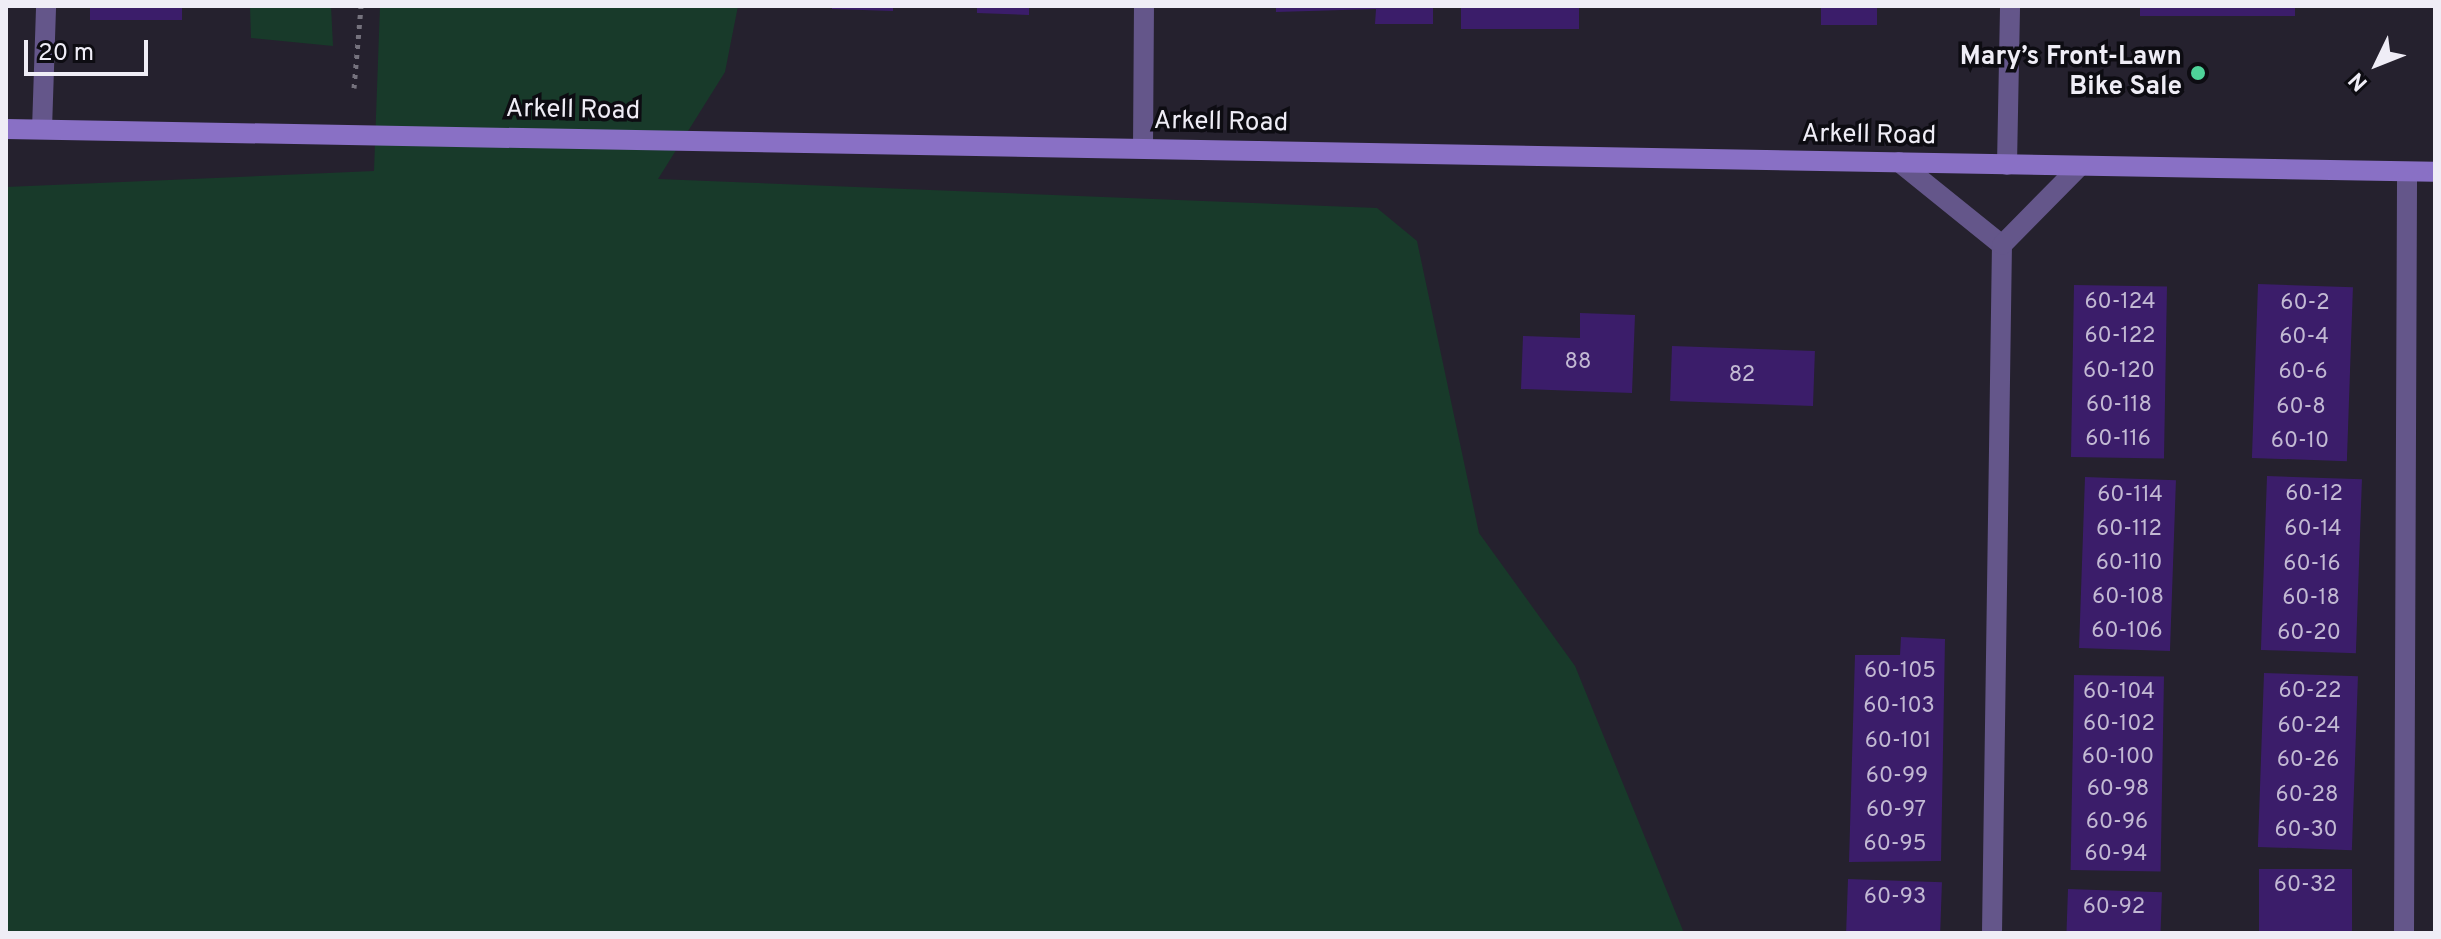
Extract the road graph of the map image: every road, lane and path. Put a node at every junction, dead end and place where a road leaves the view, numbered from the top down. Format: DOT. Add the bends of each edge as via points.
graph roads {
  1 [pos="46,6"];
  2 [pos="361,6"];
  3 [pos="1144,6"];
  4 [pos="2010,6"];
  5 [pos="354,88"];
  6 [pos="6,129"];
  7 [pos="42,129"];
  8 [pos="1143,148"];
  9 [pos="1899,162"];
  10 [pos="2007,165"];
  11 [pos="2080,166"];
  12 [pos="2407,172"];
  13 [pos="2435,172"];
  14 [pos="2002,245"];
  15 [pos="1992,933"];
  16 [pos="2404,933"];
  1 -- 7 [label="street"];
  2 -- 5 [label="path"];
  3 -- 8 [label="street"];
  4 -- 10 [label="street"];
  6 -- 7 [label="main road, Arkell Road"];
  7 -- 8 [label="main road, Arkell Road"];
  8 -- 9 [label="main road, Arkell Road"];
  9 -- 10 [label="main road, Arkell Road"];
  9 -- 14 [label="street"];
  10 -- 11 [label="main road, Arkell Road"];
  11 -- 12 [label="main road, Arkell Road"];
  11 -- 14 [label="street"];
  12 -- 13 [label="main road, Arkell Road"];
  12 -- 16 [label="street"];
  14 -- 15 [label="street"];
}
